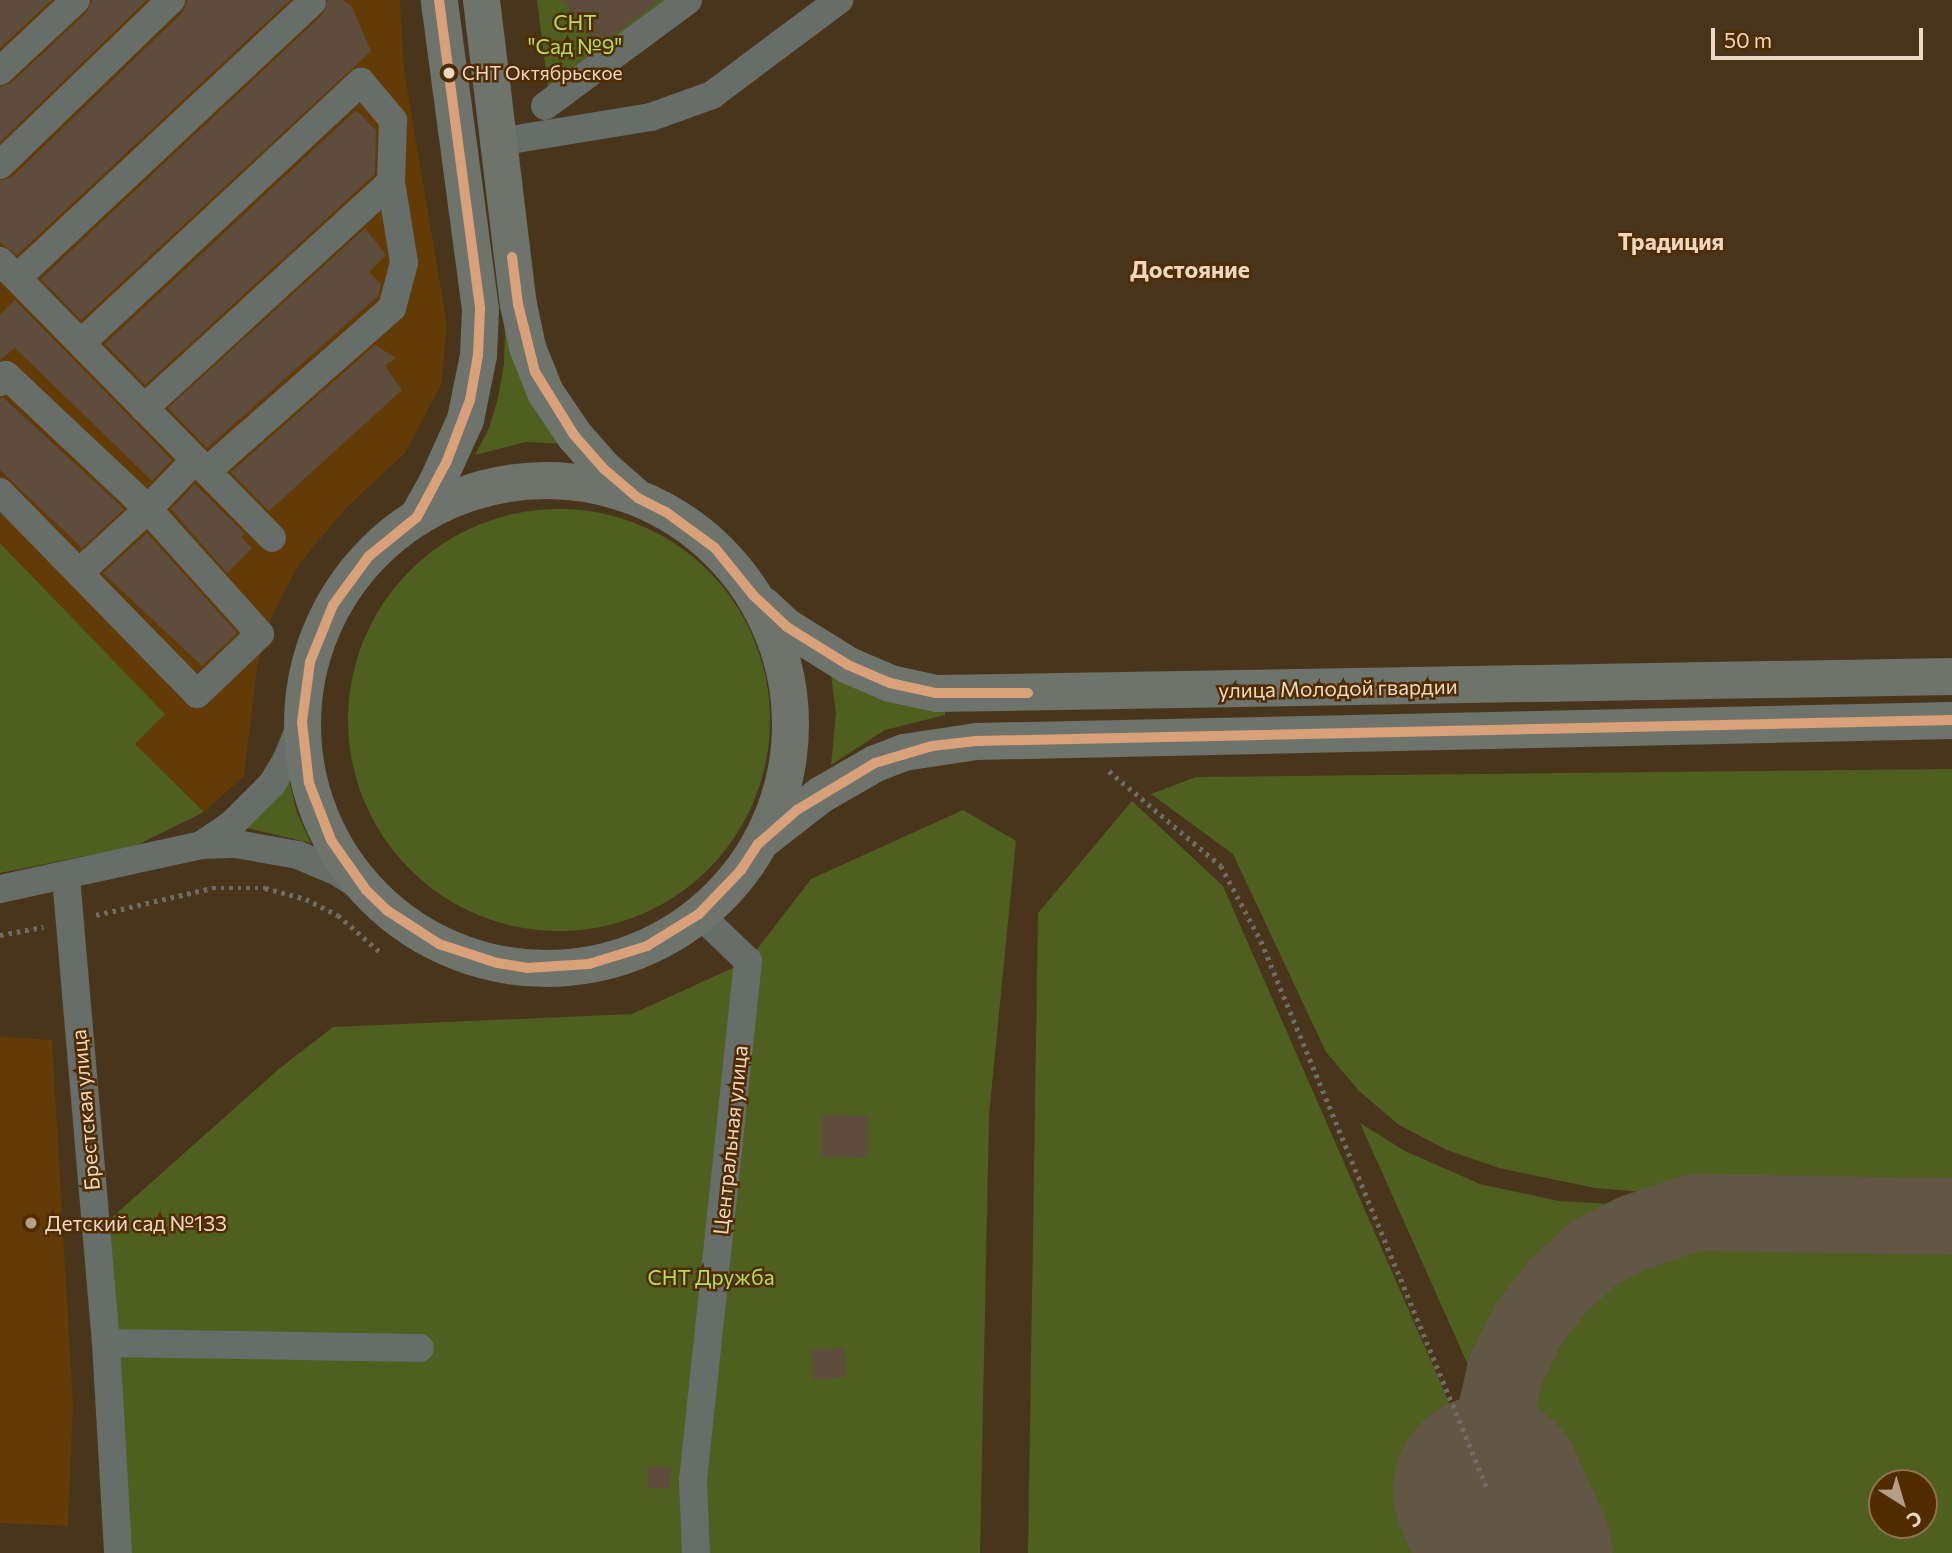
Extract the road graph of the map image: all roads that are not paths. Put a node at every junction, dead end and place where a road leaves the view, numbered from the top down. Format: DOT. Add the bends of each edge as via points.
graph roads {
  1 [pos="76,0"];
  2 [pos="171,0"];
  3 [pos="439,0"];
  4 [pos="481,0"];
  5 [pos="688,0"];
  6 [pos="839,0"];
  7 [pos="312,2"];
  8 [pos="0,71"];
  9 [pos="545,106"];
  10 [pos="498,142"];
  11 [pos="0,164"];
  12 [pos="391,183"];
  13 [pos="8,269"];
  14 [pos="81,343"];
  15 [pos="0,382"];
  16 [pos="144,408"];
  17 [pos="201,466"];
  18 [pos="0,492"];
  19 [pos="638,498"];
  20 [pos="148,509"];
  21 [pos="417,517"];
  22 [pos="272,538"];
  23 [pos="79,573"];
  24 [pos="753,596"];
  25 [pos="1952,676"];
  26 [pos="1952,720"];
  27 [pos="302,722"];
  28 [pos="758,844"];
  29 [pos="201,845"];
  30 [pos="65,877"];
  31 [pos="0,889"];
  32 [pos="366,890"];
  33 [pos="699,914"];
  34 [pos="106,1343"];
  35 [pos="420,1348"];
  36 [pos="118,1553"];
  37 [pos="696,1553"];
  1 -- 8 [label="street"];
  2 -- 11 [label="street"];
  3 -- 21 [label="main road" via="480,309 478,355 465,419"];
  4 -- 10 [label="main road"];
  5 -- 9 [label="street"];
  6 -- 10 [label="street" via="712,94 651,117"];
  7 -- 13 [label="street"];
  10 -- 19 [label="main road" via="518,304 535,372 574,435"];
  12 -- 14 [label="street" via="393,120 361,82"];
  12 -- 16 [label="street"];
  12 -- 17 [label="street" via="404,263 392,308"];
  13 -- 14 [label="street"];
  14 -- 16 [label="street"];
  15 -- 20 [label="street" via="6,375"];
  16 -- 17 [label="street"];
  17 -- 20 [label="street"];
  17 -- 22 [label="street"];
  18 -- 23 [label="street"];
  19 -- 21 [label="main road" via="579,482 518,482 458,497"];
  19 -- 24 [label="main road" via="699,535 735,570"];
  20 -- 23 [label="street"];
  20 -- 23 [label="street" via="260,634 197,694"];
  21 -- 27 [label="main road" via="369,556 333,605 310,662"];
  24 -- 25 [label="main road, улица Молодой гвардии" via="787,627 848,665 890,683 936,693"];
  24 -- 28 [label="main road" via="779,651 789,711 785,772"];
  26 -- 28 [label="main road" via="976,741 903,752 875,763 797,810"];
  27 -- 29 [label="street" via="272,784 231,825"];
  27 -- 32 [label="main road" via="307,773 318,812 336,848"];
  28 -- 33 [label="main road" via="735,877"];
  29 -- 30 [label="street"];
  29 -- 32 [label="street" via="236,844 298,855"];
  30 -- 31 [label="street"];
  30 -- 34 [label="street, Брестская улица"];
  32 -- 33 [label="main road" via="388,911 439,944 477,958 527,968 558,968 618,957"];
  33 -- 37 [label="street, Центральная улица" via="748,961 693,1480"];
  34 -- 35 [label="street"];
  34 -- 36 [label="street, Брестская улица"];
}
